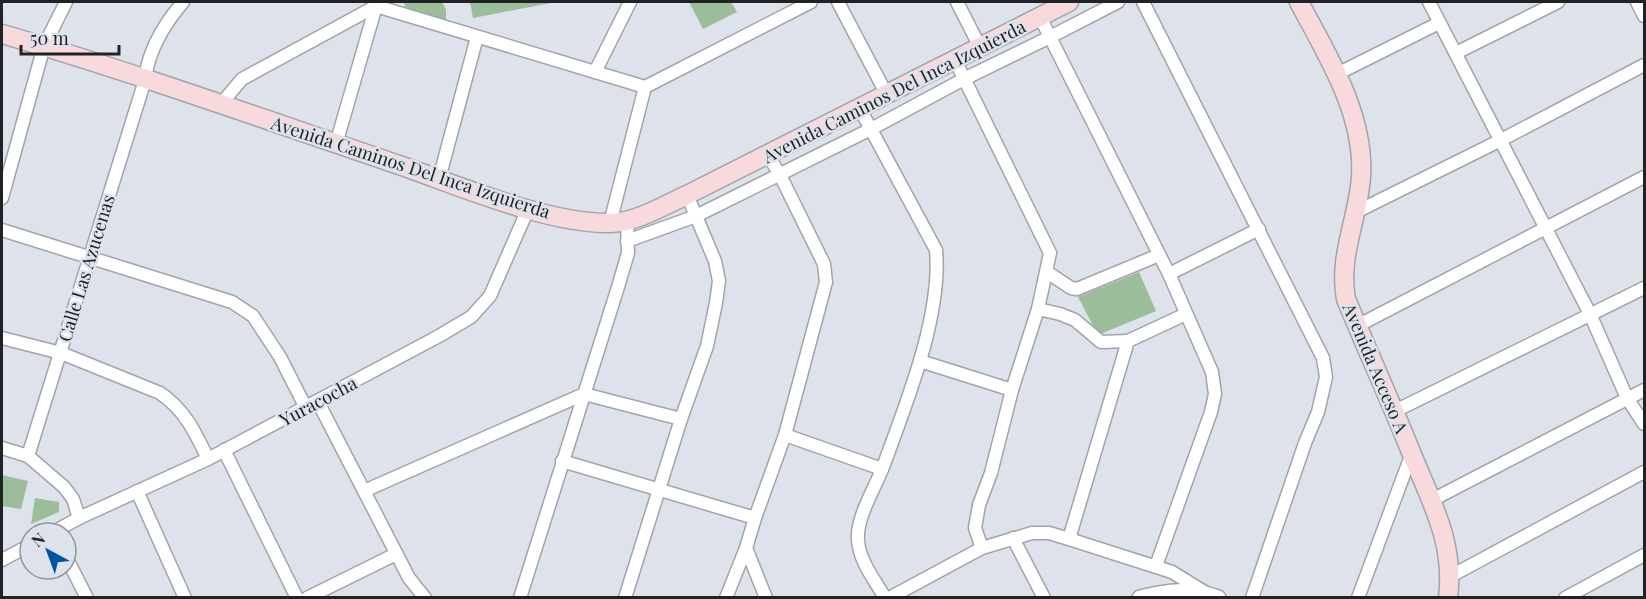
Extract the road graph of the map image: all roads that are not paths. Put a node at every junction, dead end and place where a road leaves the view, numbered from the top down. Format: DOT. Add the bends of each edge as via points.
graph roads {
  1 [pos="66,2"];
  2 [pos="183,2"];
  3 [pos="630,2"];
  4 [pos="810,2"];
  5 [pos="838,2"];
  6 [pos="957,2"];
  7 [pos="1118,2"];
  8 [pos="1143,2"];
  9 [pos="1299,2"];
  10 [pos="1429,2"];
  11 [pos="1558,2"];
  12 [pos="1637,2"];
  13 [pos="380,4"];
  14 [pos="1053,7"];
  15 [pos="1644,16"];
  16 [pos="1439,23"];
  17 [pos="2,34"];
  18 [pos="477,37"];
  19 [pos="1050,38"];
  20 [pos="44,46"];
  21 [pos="980,47"];
  22 [pos="1456,52"];
  23 [pos="955,60"];
  24 [pos="1644,65"];
  25 [pos="595,72"];
  26 [pos="1337,74"];
  27 [pos="964,79"];
  28 [pos="145,80"];
  29 [pos="645,87"];
  30 [pos="887,95"];
  31 [pos="224,106"];
  32 [pos="860,109"];
  33 [pos="871,129"];
  34 [pos="1501,140"];
  35 [pos="336,144"];
  36 [pos="768,155"];
  37 [pos="780,175"];
  38 [pos="1644,177"];
  39 [pos="439,179"];
  40 [pos="687,195"];
  41 [pos="2,198"];
  42 [pos="528,209"];
  43 [pos="1356,212"];
  44 [pos="696,216"];
  45 [pos="618,222"];
  46 [pos="1259,229"];
  47 [pos="1546,229"];
  48 [pos="2,230"];
  49 [pos="627,241"];
  50 [pos="1159,255"];
  51 [pos="89,258"];
  52 [pos="1047,273"];
  53 [pos="1169,274"];
  54 [pos="1644,288"];
  55 [pos="1038,309"];
  56 [pos="1186,314"];
  57 [pos="1590,314"];
  58 [pos="1357,326"];
  59 [pos="2,338"];
  60 [pos="1128,341"];
  61 [pos="61,353"];
  62 [pos="920,361"];
  63 [pos="1012,390"];
  64 [pos="1644,390"];
  65 [pos="584,394"];
  66 [pos="1628,398"];
  67 [pos="318,402"];
  68 [pos="306,408"];
  69 [pos="1395,411"];
  70 [pos="681,419"];
  71 [pos="1644,424"];
  72 [pos="785,435"];
  73 [pos="2,448"];
  74 [pos="224,450"];
  75 [pos="1412,453"];
  76 [pos="28,456"];
  77 [pos="208,459"];
  78 [pos="562,461"];
  79 [pos="882,469"];
  80 [pos="1644,472"];
  81 [pos="661,490"];
  82 [pos="137,491"];
  83 [pos="364,491"];
  84 [pos="1432,500"];
  85 [pos="79,518"];
  86 [pos="755,518"];
  87 [pos="74,521"];
  88 [pos="1013,538"];
  89 [pos="1069,538"];
  90 [pos="982,548"];
  91 [pos="746,549"];
  92 [pos="18,551"];
  93 [pos="396,554"];
  94 [pos="1644,555"];
  95 [pos="2,560"];
  96 [pos="1156,567"];
  97 [pos="1451,576"];
  98 [pos="78,580"];
  99 [pos="1213,596"];
  100 [pos="87,597"];
  101 [pos="185,597"];
  102 [pos="297,597"];
  103 [pos="306,597"];
  104 [pos="424,597"];
  105 [pos="520,597"];
  106 [pos="625,597"];
  107 [pos="726,597"];
  108 [pos="766,597"];
  109 [pos="887,597"];
  110 [pos="1044,597"];
  111 [pos="1140,597"];
  112 [pos="1252,597"];
  113 [pos="1358,597"];
  114 [pos="1448,597"];
  115 [pos="1565,597"];
  1 -- 20 [label="street"];
  2 -- 28 [label="street, Calle Las Azucenas" via="167,21"];
  3 -- 25 [label="street"];
  4 -- 29 [label="street"];
  5 -- 30 [label="street"];
  6 -- 21 [label="street"];
  7 -- 19 [label="street"];
  8 -- 46 [label="street"];
  9 -- 26 [label="main road, Avenida Acceso A"];
  10 -- 16 [label="street"];
  11 -- 22 [label="street"];
  12 -- 15 [label="street"];
  13 -- 18 [label="street"];
  13 -- 31 [label="street" via="242,79"];
  13 -- 35 [label="street"];
  14 -- 19 [label="street"];
  14 -- 21 [label="main road, Avenida Caminos Del Inca Izquierda"];
  16 -- 22 [label="street"];
  16 -- 26 [label="street"];
  17 -- 20 [label="main road, Avenida Caminos Del Inca Izquierda"];
  18 -- 25 [label="street"];
  18 -- 39 [label="street"];
  19 -- 27 [label="street"];
  19 -- 50 [label="street"];
  20 -- 28 [label="main road, Avenida Caminos Del Inca Izquierda"];
  20 -- 41 [label="street"];
  21 -- 23 [label="main road, Avenida Caminos Del Inca Izquierda"];
  22 -- 34 [label="street"];
  23 -- 27 [label="street"];
  23 -- 30 [label="main road, Avenida Caminos Del Inca Izquierda"];
  24 -- 34 [label="street"];
  25 -- 29 [label="street"];
  26 -- 43 [label="main road, Avenida Acceso A" via="1361,154"];
  27 -- 33 [label="street"];
  27 -- 52 [label="street" via="1050,253"];
  28 -- 31 [label="main road, Avenida Caminos Del Inca Izquierda"];
  28 -- 51 [label="street, Calle Las Azucenas"];
  29 -- 45 [label="street"];
  30 -- 32 [label="main road, Avenida Caminos Del Inca Izquierda"];
  31 -- 35 [label="main road, Avenida Caminos Del Inca Izquierda"];
  32 -- 33 [label="street"];
  32 -- 36 [label="main road, Avenida Caminos Del Inca Izquierda"];
  33 -- 37 [label="street"];
  33 -- 62 [label="street" via="936,250 936,290"];
  34 -- 43 [label="street"];
  34 -- 47 [label="street"];
  35 -- 39 [label="main road, Avenida Caminos Del Inca Izquierda"];
  36 -- 37 [label="street"];
  36 -- 40 [label="main road, Avenida Caminos Del Inca Izquierda"];
  37 -- 44 [label="street"];
  37 -- 72 [label="street" via="824,264 826,282"];
  38 -- 47 [label="street"];
  39 -- 42 [label="main road, Avenida Caminos Del Inca Izquierda"];
  40 -- 44 [label="street"];
  40 -- 45 [label="main road, Avenida Caminos Del Inca Izquierda"];
  42 -- 45 [label="main road, Avenida Caminos Del Inca Izquierda" via="582,221"];
  42 -- 67 [label="street, Yuracocha" via="490,296 476,312"];
  43 -- 58 [label="main road, Avenida Acceso A" via="1346,250 1343,284"];
  44 -- 49 [label="street"];
  44 -- 70 [label="street" via="719,281 707,346"];
  45 -- 49 [label="street"];
  46 -- 53 [label="street"];
  46 -- 112 [label="street" via="1323,358 1326,377 1318,412"];
  47 -- 57 [label="street"];
  47 -- 58 [label="street"];
  48 -- 51 [label="street"];
  49 -- 65 [label="street" via="628,253"];
  50 -- 52 [label="street" via="1077,289"];
  50 -- 53 [label="street"];
  51 -- 61 [label="street, Calle Las Azucenas"];
  51 -- 68 [label="street" via="232,302 253,316"];
  52 -- 55 [label="street"];
  53 -- 56 [label="street"];
  54 -- 57 [label="street"];
  55 -- 60 [label="street" via="1075,320 1101,342"];
  55 -- 63 [label="street"];
  56 -- 60 [label="street"];
  56 -- 96 [label="street" via="1212,372 1215,394 1206,432"];
  57 -- 66 [label="street"];
  57 -- 69 [label="street"];
  58 -- 69 [label="main road, Avenida Acceso A"];
  59 -- 61 [label="street"];
  60 -- 89 [label="street"];
  61 -- 76 [label="street, Calle Las Azucenas"];
  61 -- 77 [label="street" via="160,393 189,421"];
  62 -- 63 [label="street"];
  62 -- 79 [label="street"];
  63 -- 90 [label="street" via="979,505 975,528"];
  64 -- 66 [label="street"];
  65 -- 70 [label="street"];
  65 -- 78 [label="street"];
  65 -- 83 [label="street"];
  66 -- 71 [label="street"];
  66 -- 84 [label="street"];
  67 -- 68 [label="street, Yuracocha"];
  67 -- 83 [label="street"];
  68 -- 74 [label="street, Yuracocha"];
  69 -- 75 [label="main road, Avenida Acceso A"];
  70 -- 81 [label="street"];
  72 -- 79 [label="street"];
  72 -- 86 [label="street"];
  73 -- 76 [label="street"];
  74 -- 77 [label="street, Yuracocha"];
  74 -- 102 [label="street"];
  75 -- 84 [label="main road, Avenida Acceso A"];
  75 -- 113 [label="street"];
  76 -- 85 [label="street" via="64,487"];
  77 -- 82 [label="street, Yuracocha"];
  78 -- 81 [label="street"];
  78 -- 105 [label="street"];
  79 -- 109 [label="street" via="857,539 865,563"];
  80 -- 97 [label="street"];
  81 -- 86 [label="street"];
  81 -- 106 [label="street"];
  82 -- 85 [label="street, Yuracocha"];
  82 -- 101 [label="street"];
  83 -- 93 [label="street"];
  84 -- 97 [label="main road, Avenida Acceso A"];
  85 -- 87 [label="street, Yuracocha"];
  86 -- 91 [label="street"];
  88 -- 89 [label="street" via="1032,533"];
  88 -- 90 [label="street"];
  88 -- 110 [label="street"];
  89 -- 96 [label="street"];
  90 -- 109 [label="street"];
  91 -- 107 [label="street"];
  91 -- 108 [label="street"];
  92 -- 95 [label="street"];
  93 -- 103 [label="street"];
  93 -- 104 [label="street"];
  94 -- 115 [label="street"];
  96 -- 99 [label="street"];
  97 -- 114 [label="main road, Avenida Acceso A"];
  98 -- 100 [label="street"];
  99 -- 111 [label="street" via="1179,590"];
}
